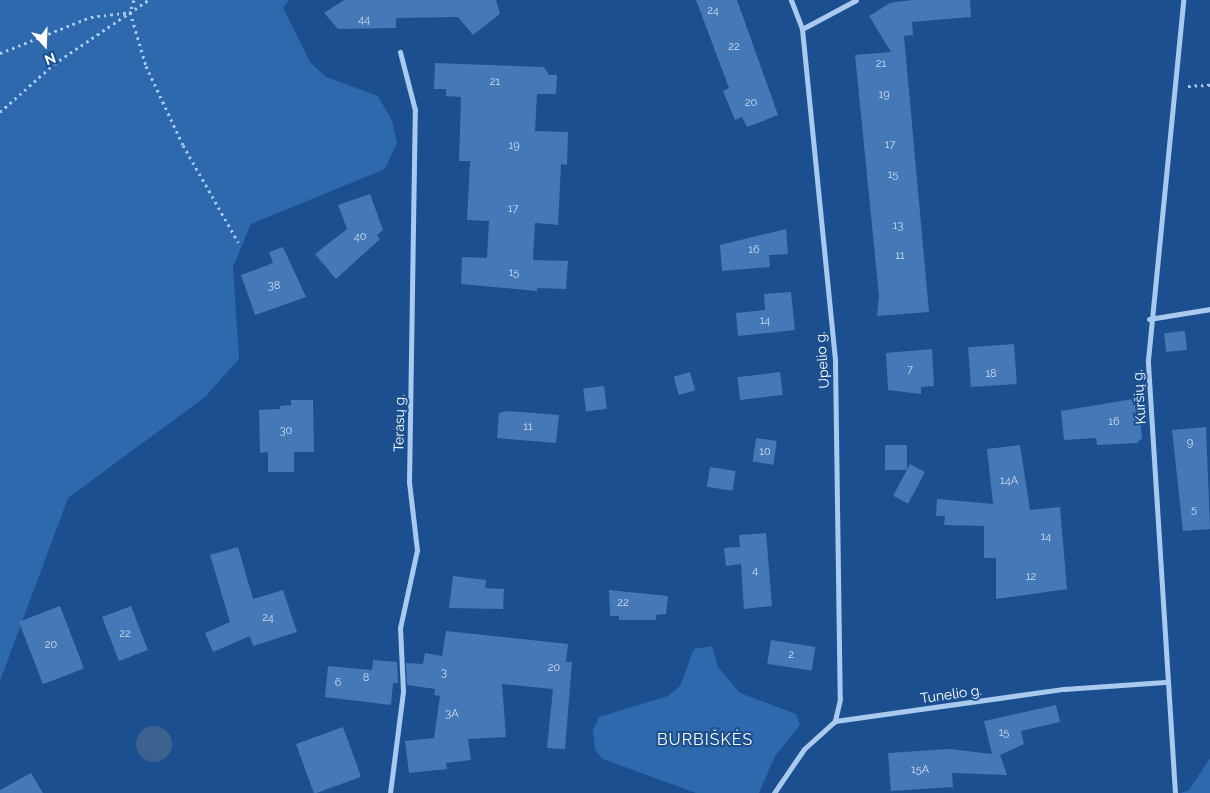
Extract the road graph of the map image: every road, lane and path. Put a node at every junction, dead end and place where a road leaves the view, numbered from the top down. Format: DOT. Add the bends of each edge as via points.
graph roads {
  1 [pos="134,0"];
  2 [pos="148,0"];
  3 [pos="792,0"];
  4 [pos="856,0"];
  5 [pos="1184,0"];
  6 [pos="130,12"];
  7 [pos="802,29"];
  8 [pos="400,52"];
  9 [pos="0,53"];
  10 [pos="1210,85"];
  11 [pos="1174,86"];
  12 [pos="0,112"];
  13 [pos="238,242"];
  14 [pos="1210,309"];
  15 [pos="1149,320"];
  16 [pos="1166,682"];
  17 [pos="835,721"];
  18 [pos="390,793"];
  19 [pos="774,793"];
  20 [pos="1175,793"];
  1 -- 6 [label="path"];
  2 -- 6 [label="path"];
  3 -- 7 [label="street, Upelio g."];
  4 -- 7 [label="street"];
  5 -- 11 [label="street, Kuršių g."];
  6 -- 9 [label="path" via="91,17"];
  6 -- 12 [label="path" via="54,64"];
  6 -- 13 [label="path" via="146,66 175,128"];
  7 -- 17 [label="street, Upelio g." via="835,360 840,699"];
  8 -- 18 [label="street, Terasų g." via="415,110 409,482 417,550 400,628 403,691"];
  10 -- 11 [label="path"];
  11 -- 15 [label="street, Kuršių g."];
  14 -- 15 [label="street"];
  15 -- 16 [label="street, Kuršių g."];
  16 -- 17 [label="street, Tunelio g." via="1064,689"];
  16 -- 20 [label="street, Kuršių g."];
  17 -- 19 [label="street" via="804,749"];
}
